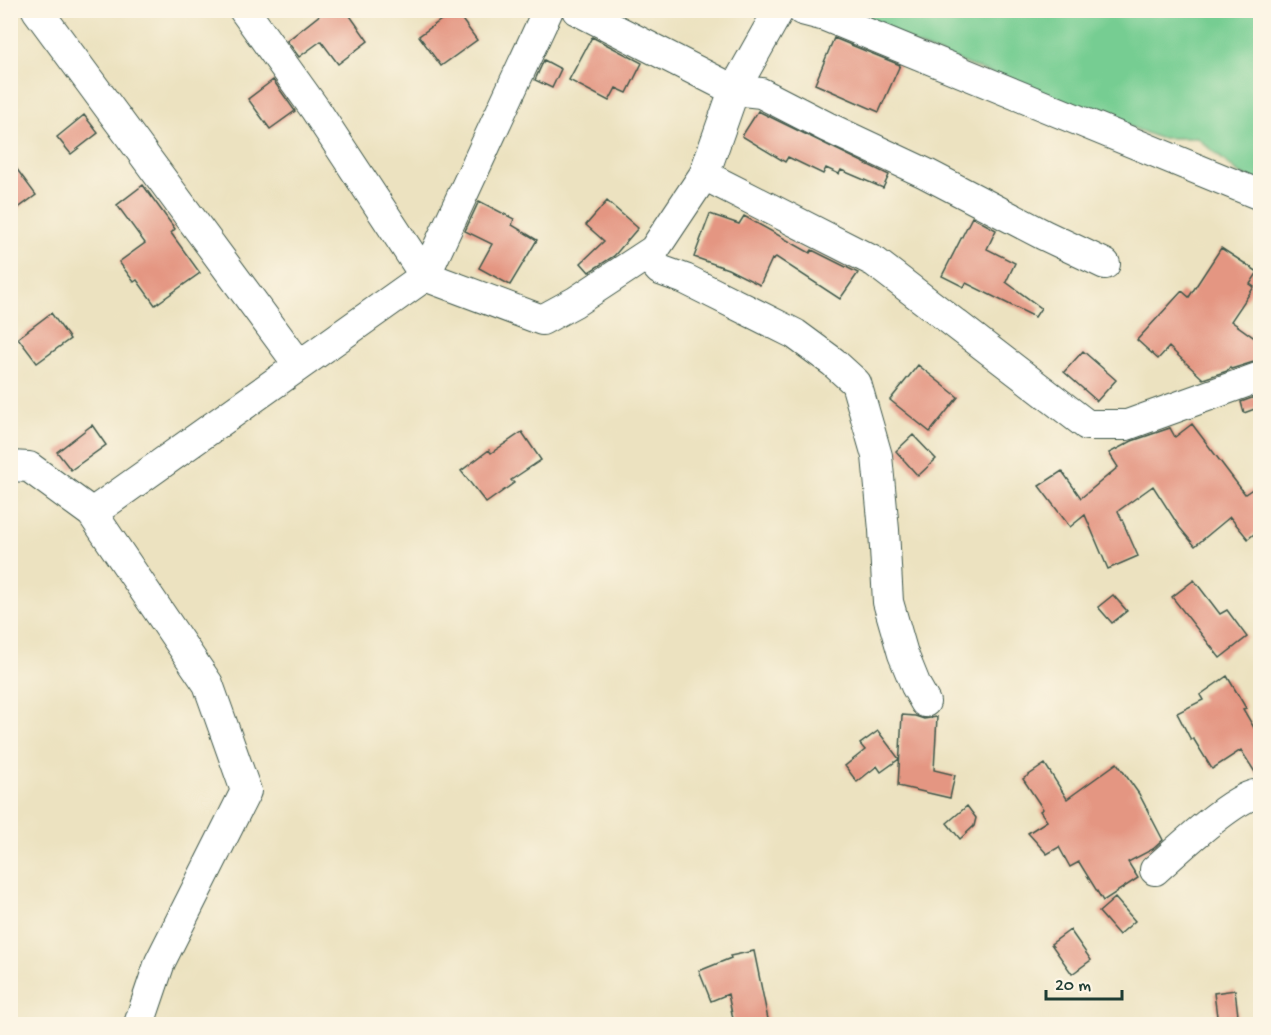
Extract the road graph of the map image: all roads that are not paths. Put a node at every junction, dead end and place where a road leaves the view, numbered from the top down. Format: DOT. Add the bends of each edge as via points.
graph roads {
  1 [pos="37,10"];
  2 [pos="244,10"];
  3 [pos="548,10"];
  4 [pos="577,10"];
  5 [pos="779,10"];
  6 [pos="802,10"];
  7 [pos="734,90"];
  8 [pos="704,175"];
  9 [pos="1260,195"];
  10 [pos="654,250"];
  11 [pos="1105,264"];
  12 [pos="425,276"];
  13 [pos="299,365"];
  14 [pos="1260,377"];
  15 [pos="10,466"];
  16 [pos="92,513"];
  17 [pos="925,702"];
  18 [pos="1260,794"];
  19 [pos="1155,870"];
  20 [pos="138,1024"];
  1 -- 13 [label="street"];
  2 -- 12 [label="street" via="315,109"];
  3 -- 12 [label="street"];
  4 -- 7 [label="street"];
  5 -- 7 [label="street"];
  6 -- 9 [label="street" via="825,16"];
  7 -- 8 [label="street"];
  7 -- 11 [label="street" via="761,93"];
  8 -- 10 [label="street"];
  8 -- 14 [label="street" via="875,262 1087,424 1126,425"];
  10 -- 12 [label="street" via="542,320"];
  10 -- 17 [label="street" via="651,260 660,270 795,334 856,382 877,456 888,602 903,654"];
  12 -- 13 [label="street"];
  13 -- 16 [label="street"];
  15 -- 16 [label="street" via="29,467"];
  16 -- 20 [label="street" via="208,684 246,791 160,962"];
  18 -- 19 [label="street" via="1252,794 1215,818"];
}
